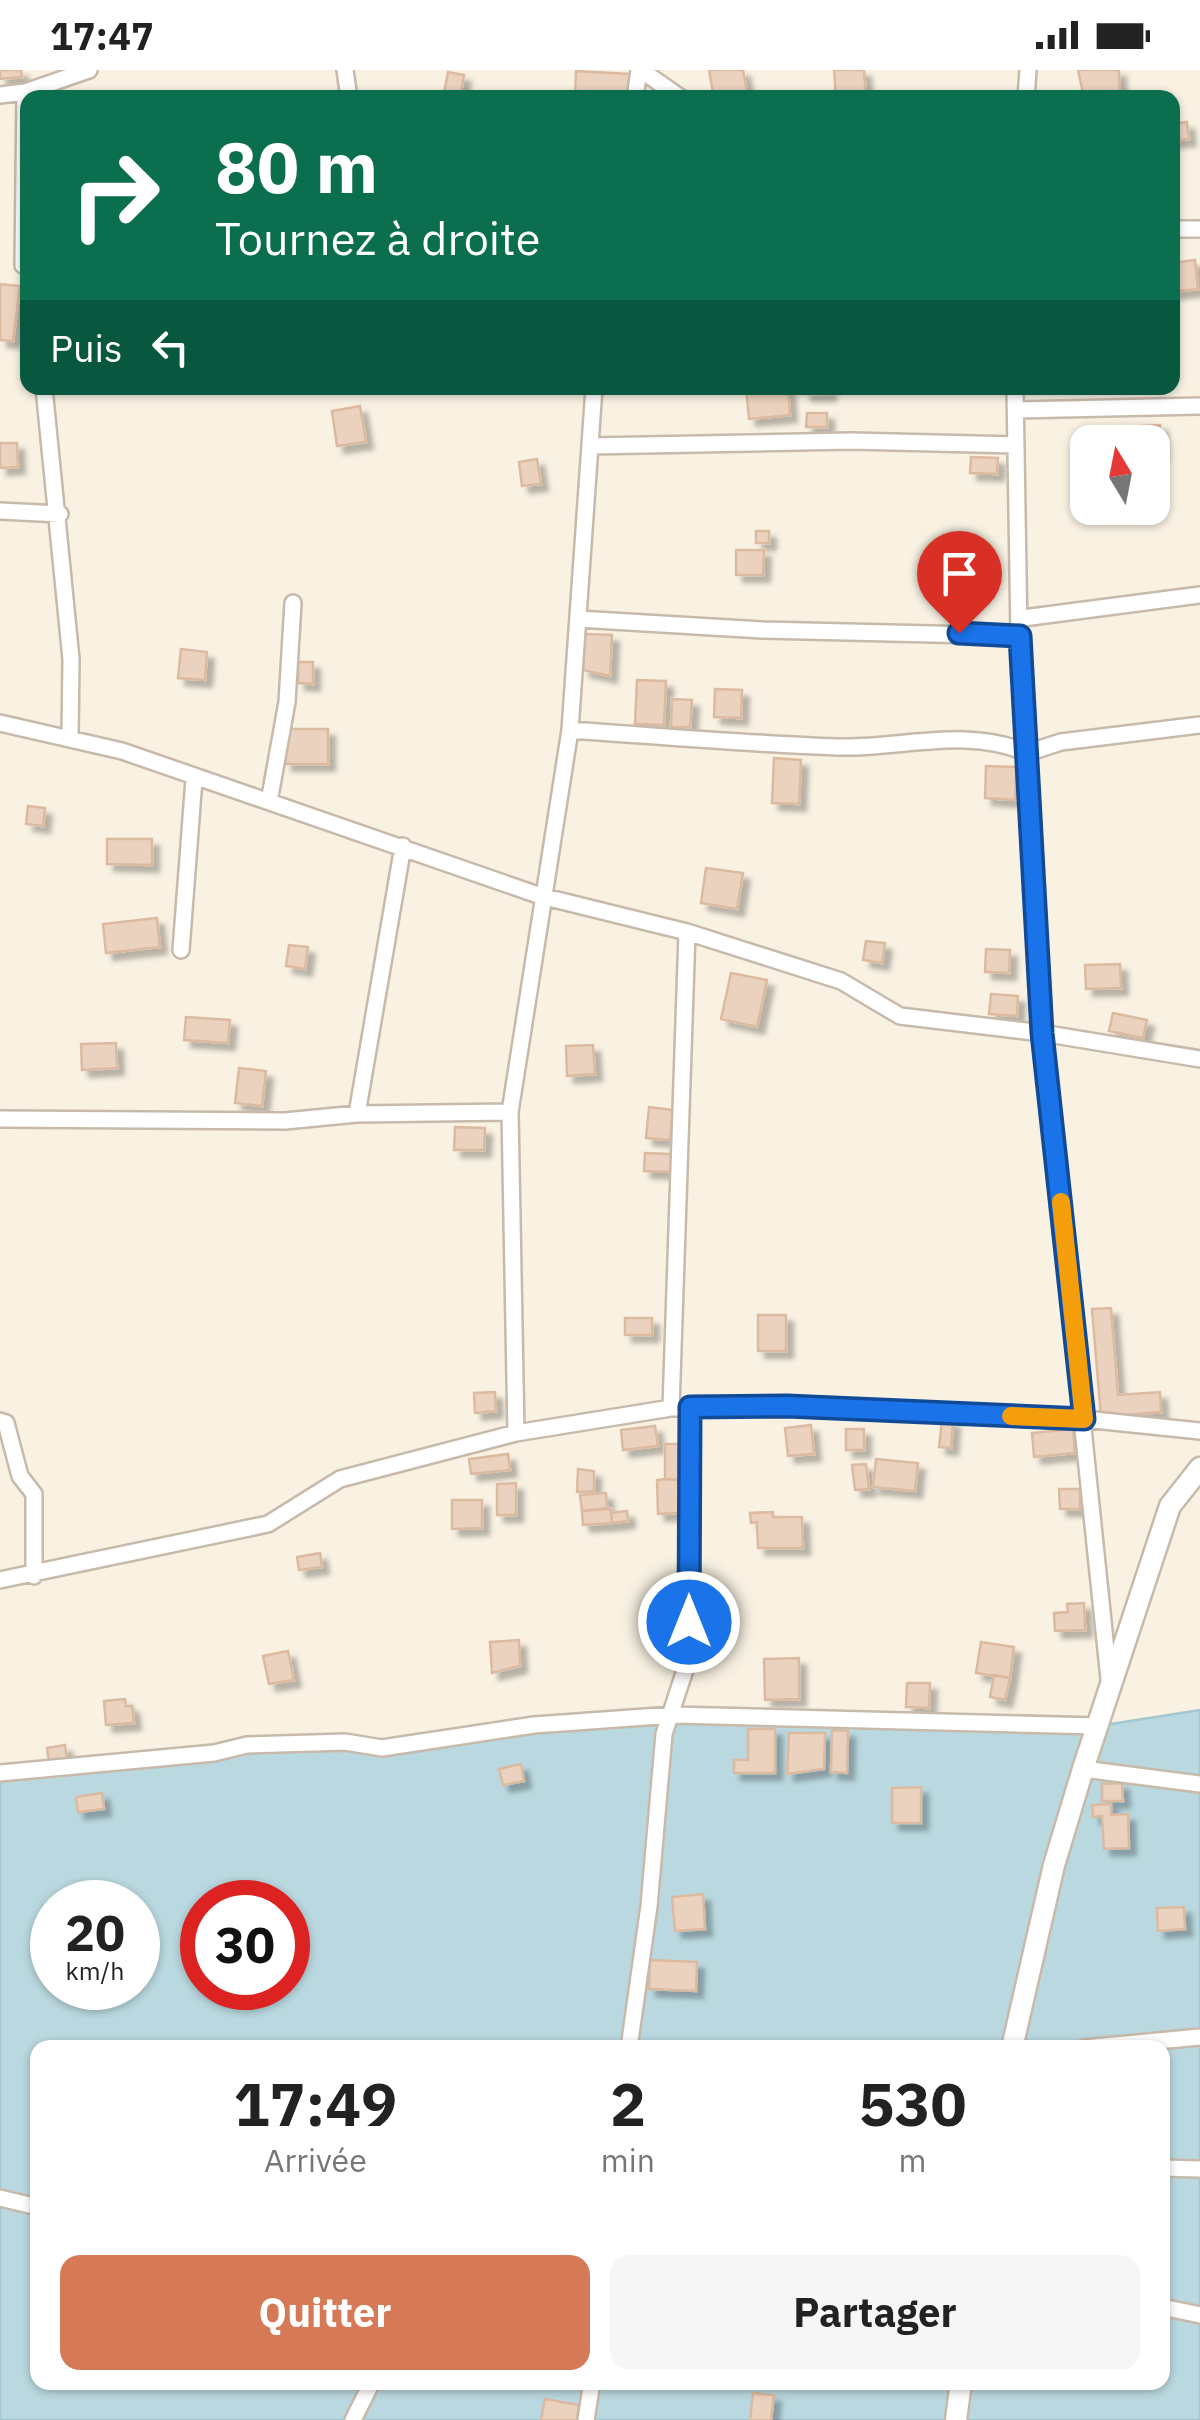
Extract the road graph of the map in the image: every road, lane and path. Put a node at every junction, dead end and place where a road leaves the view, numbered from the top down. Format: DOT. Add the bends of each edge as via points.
graph roads {
  1 [pos="89,70"];
  2 [pos="640,70"];
  3 [pos="62,74"];
  4 [pos="29,90"];
  5 [pos="669,90"];
  6 [pos="45,395"];
  7 [pos="594,395"];
  8 [pos="1015,395"];
  9 [pos="1200,406"];
  10 [pos="1016,410"];
  11 [pos="1016,445"];
  12 [pos="590,446"];
  13 [pos="0,512"];
  14 [pos="60,514"];
  15 [pos="1200,595"];
  16 [pos="292,603"];
  17 [pos="1022,618"];
  18 [pos="578,619"];
  19 [pos="1020,636"];
  20 [pos="0,722"];
  21 [pos="1200,725"];
  22 [pos="570,730"];
  23 [pos="70,738"];
  24 [pos="1027,753"];
  25 [pos="194,779"];
  26 [pos="270,802"];
  27 [pos="403,846"];
  28 [pos="541,896"];
  29 [pos="686,932"];
  30 [pos="181,950"];
  31 [pos="1042,1033"];
  32 [pos="1200,1060"];
  33 [pos="510,1112"];
  34 [pos="357,1114"];
  35 [pos="0,1119"];
  36 [pos="690,1407"];
  37 [pos="670,1408"];
  38 [pos="1084,1419"];
  39 [pos="0,1421"];
  40 [pos="1200,1431"];
  41 [pos="516,1433"];
  42 [pos="1200,1468"];
  43 [pos="34,1576"];
  44 [pos="0,1580"];
  45 [pos="1110,1688"];
  46 [pos="673,1715"];
  47 [pos="1098,1726"];
  48 [pos="1083,1770"];
  49 [pos="0,1772"];
  50 [pos="1200,1784"];
  51 [pos="1200,2037"];
  52 [pos="631,2040"];
  53 [pos="1014,2040"];
  54 [pos="1168,2040"];
  55 [pos="1170,2168"];
  56 [pos="1200,2169"];
  57 [pos="0,2198"];
  58 [pos="30,2204"];
  59 [pos="1170,2309"];
  60 [pos="1200,2315"];
  61 [pos="368,2390"];
  62 [pos="591,2390"];
  63 [pos="960,2390"];
  64 [pos="353,2420"];
  65 [pos="586,2420"];
  66 [pos="956,2420"];
  1 -- 3 [label="street"];
  2 -- 5 [label="street"];
  3 -- 4 [label="street"];
  6 -- 14 [label="street"];
  7 -- 12 [label="street"];
  8 -- 10 [label="street"];
  9 -- 10 [label="street"];
  10 -- 11 [label="street"];
  11 -- 12 [label="street"];
  11 -- 17 [label="street"];
  12 -- 18 [label="street"];
  13 -- 14 [label="street"];
  14 -- 23 [label="street"];
  15 -- 17 [label="street"];
  16 -- 26 [label="street" via="287,702"];
  17 -- 19 [label="street"];
  18 -- 19 [label="street"];
  18 -- 22 [label="street"];
  19 -- 24 [label="street"];
  20 -- 23 [label="street"];
  21 -- 24 [label="street" via="1061,742"];
  22 -- 24 [label="street" via="843,748 1004,742"];
  22 -- 28 [label="street"];
  23 -- 25 [label="street"];
  24 -- 31 [label="street"];
  25 -- 26 [label="street"];
  25 -- 30 [label="street"];
  26 -- 27 [label="street"];
  27 -- 28 [label="street"];
  27 -- 34 [label="street"];
  28 -- 29 [label="street"];
  28 -- 33 [label="street"];
  29 -- 31 [label="street" via="841,981 900,1016"];
  29 -- 37 [label="street"];
  31 -- 32 [label="street"];
  31 -- 38 [label="street"];
  33 -- 34 [label="street"];
  33 -- 41 [label="street"];
  34 -- 35 [label="street" via="285,1121"];
  36 -- 37 [label="street"];
  36 -- 38 [label="street"];
  36 -- 46 [label="street" via="689,1658"];
  37 -- 41 [label="street"];
  38 -- 40 [label="street"];
  38 -- 45 [label="street"];
  39 -- 43 [label="street" via="20,1476 34,1494"];
  41 -- 43 [label="street" via="340,1479 268,1524"];
  42 -- 45 [label="street" via="1170,1506"];
  43 -- 44 [label="street"];
  45 -- 47 [label="street"];
  46 -- 47 [label="street"];
  46 -- 49 [label="street" via="534,1725 382,1748 344,1742 247,1745"];
  46 -- 52 [label="street" via="664,1734"];
  47 -- 48 [label="street"];
  48 -- 50 [label="street"];
  48 -- 53 [label="street"];
  51 -- 54 [label="street"];
  55 -- 56 [label="street"];
  57 -- 58 [label="street"];
  59 -- 60 [label="street"];
  61 -- 64 [label="street"];
  62 -- 65 [label="street"];
  63 -- 66 [label="street"];
}
